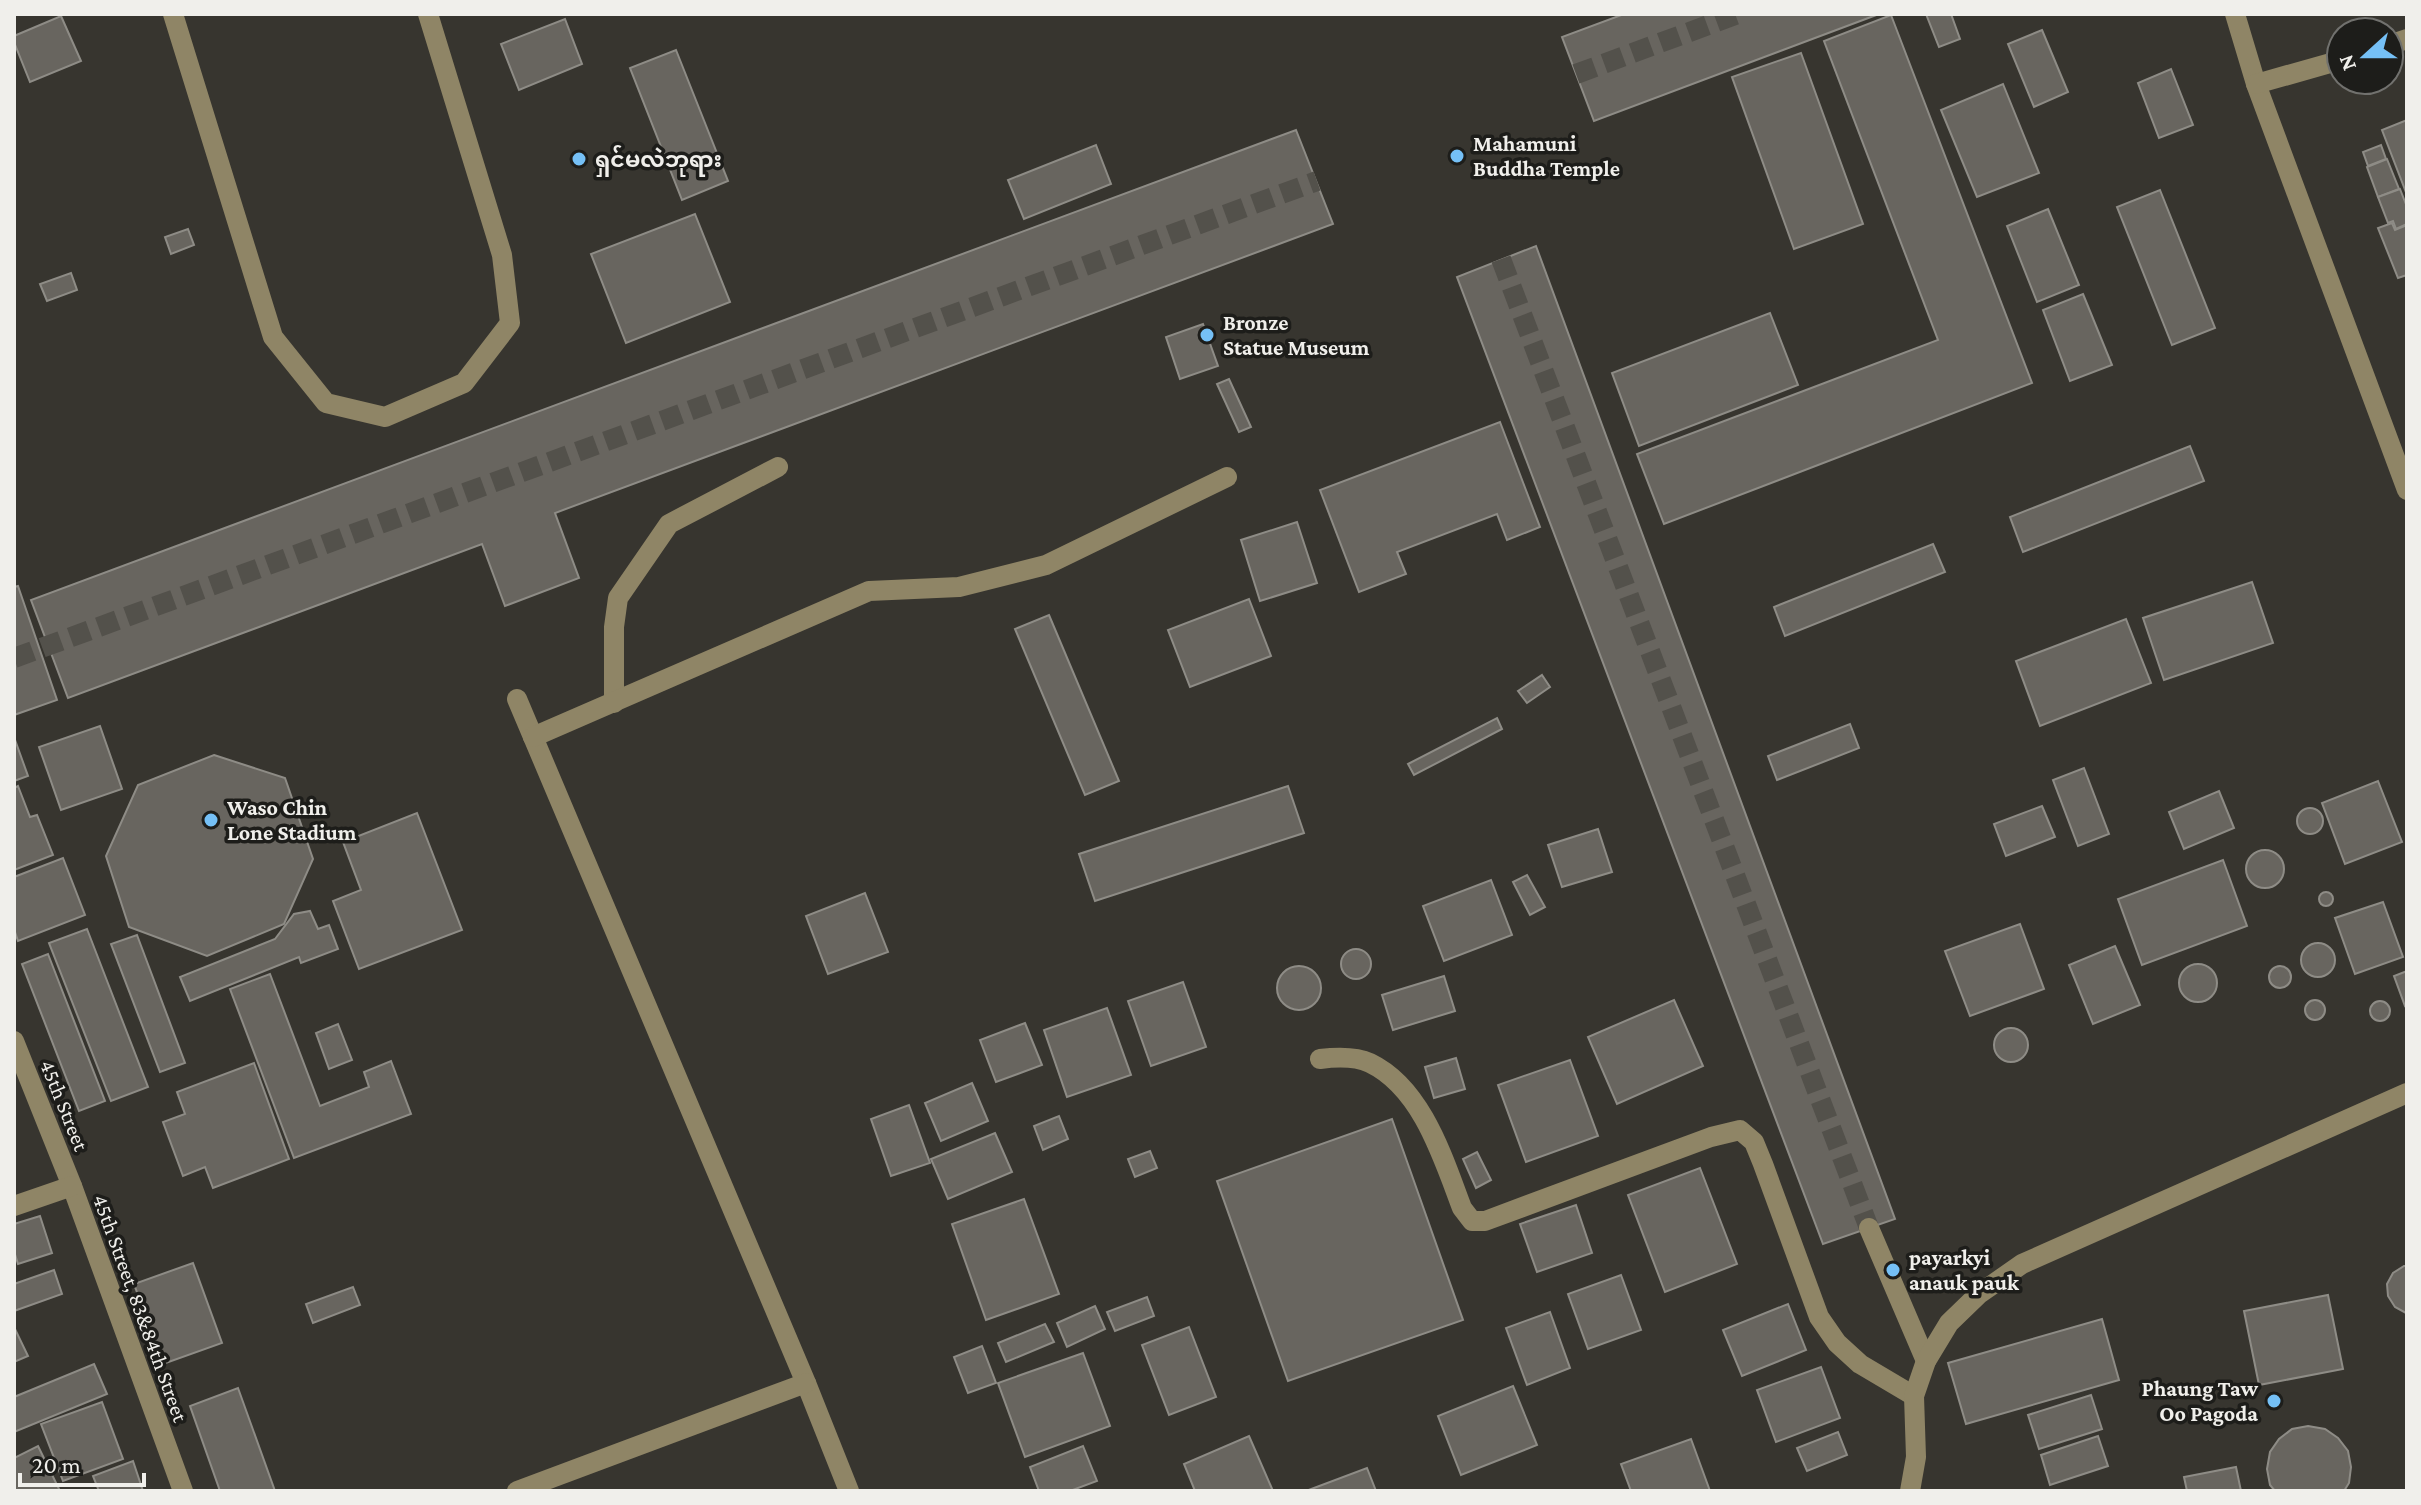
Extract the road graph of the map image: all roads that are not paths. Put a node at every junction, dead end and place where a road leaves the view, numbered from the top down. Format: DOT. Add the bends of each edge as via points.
graph roads {
  1 [pos="173,14"];
  2 [pos="428,14"];
  3 [pos="2235,14"];
  4 [pos="2325,65"];
  5 [pos="2256,84"];
  6 [pos="778,467"];
  7 [pos="1227,477"];
  8 [pos="2407,490"];
  9 [pos="517,699"];
  10 [pos="614,703"];
  11 [pos="533,737"];
  12 [pos="14,1041"];
  13 [pos="1320,1059"];
  14 [pos="2407,1093"];
  15 [pos="72,1186"];
  16 [pos="14,1206"];
  17 [pos="1869,1228"];
  18 [pos="1926,1361"];
  19 [pos="806,1383"];
  20 [pos="1914,1396"];
  21 [pos="183,1491"];
  22 [pos="517,1491"];
  23 [pos="849,1491"];
  24 [pos="1910,1491"];
  1 -- 2 [label="street" via="273,337 326,403 385,417 464,383 510,323 502,255"];
  3 -- 5 [label="street"];
  4 -- 5 [label="street"];
  5 -- 8 [label="street"];
  6 -- 10 [label="street" via="669,524 618,598"];
  7 -- 10 [label="street" via="1046,565 959,587 869,591"];
  9 -- 11 [label="street"];
  10 -- 11 [label="street"];
  11 -- 19 [label="street"];
  12 -- 15 [label="street, 45th Street"];
  13 -- 20 [label="street" via="1368,1062 1408,1095 1472,1221 1485,1221 1740,1130 1754,1142 1819,1317 1860,1364"];
  14 -- 18 [label="street" via="2022,1264 1949,1323"];
  15 -- 16 [label="street"];
  15 -- 21 [label="street, 45th Street, 83&84th Street"];
  17 -- 18 [label="street"];
  18 -- 20 [label="street"];
  19 -- 22 [label="street"];
  19 -- 23 [label="street"];
  20 -- 24 [label="street" via="1916,1457"];
}
